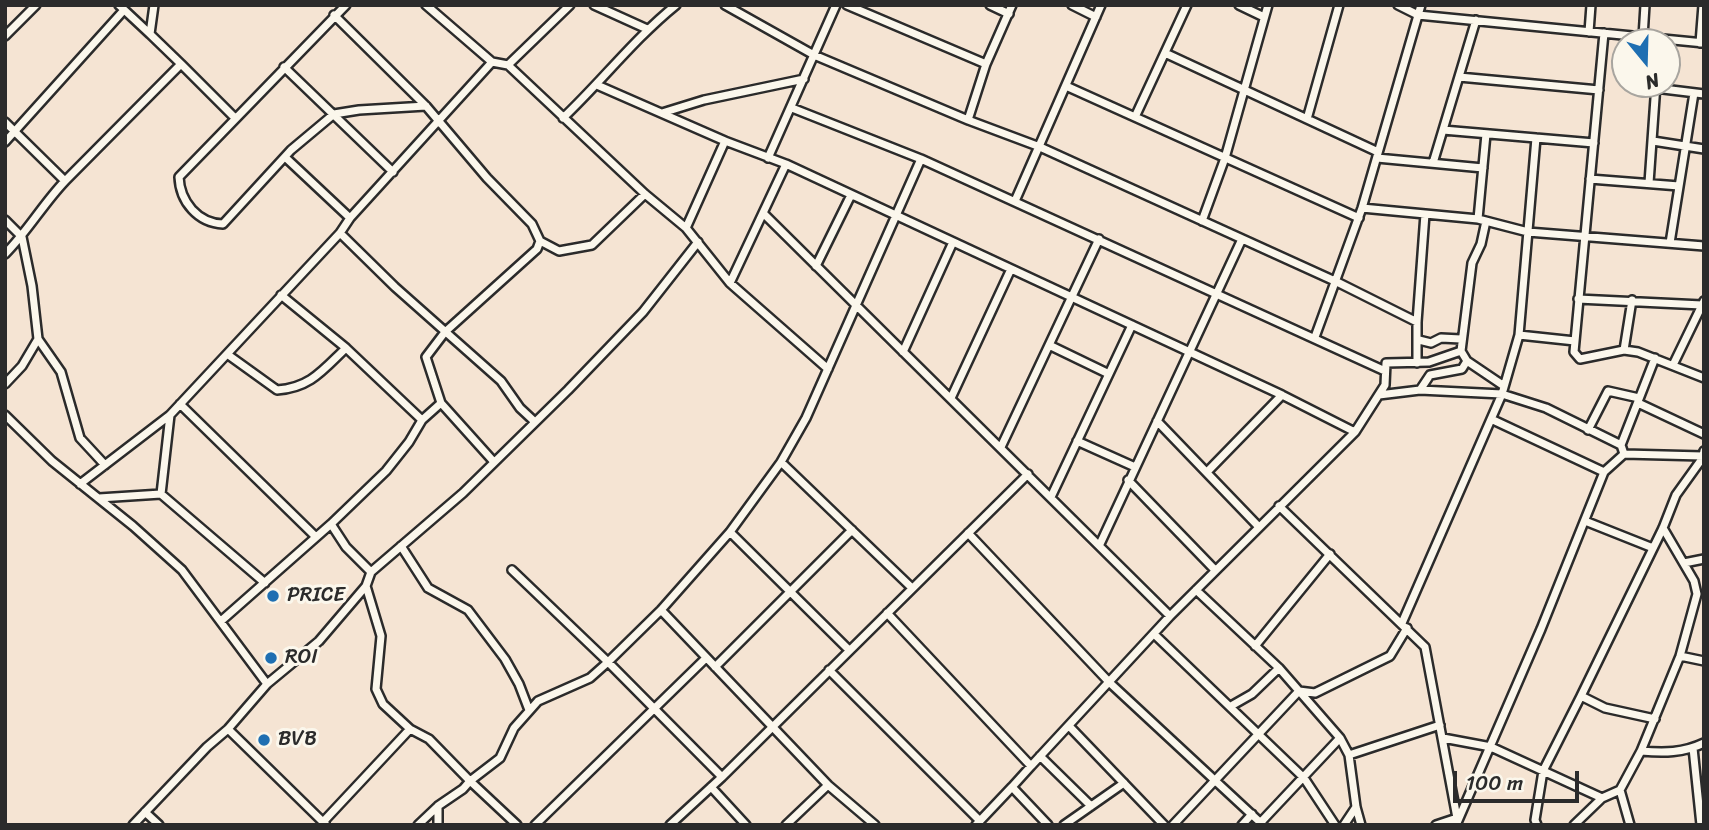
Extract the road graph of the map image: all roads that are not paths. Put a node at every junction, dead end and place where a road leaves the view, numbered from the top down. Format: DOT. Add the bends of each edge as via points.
graph roads {
  1 [pos="36,5"];
  2 [pos="154,5"];
  3 [pos="346,5"];
  4 [pos="426,5"];
  5 [pos="570,5"];
  6 [pos="594,5"];
  7 [pos="676,5"];
  8 [pos="725,5"];
  9 [pos="836,5"];
  10 [pos="848,5"];
  11 [pos="990,5"];
  12 [pos="1013,5"];
  13 [pos="1072,5"];
  14 [pos="1101,5"];
  15 [pos="1187,5"];
  16 [pos="1239,5"];
  17 [pos="1268,5"];
  18 [pos="1339,5"];
  19 [pos="1398,5"];
  20 [pos="1420,5"];
  21 [pos="1591,5"];
  22 [pos="1645,5"];
  23 [pos="1703,5"];
  24 [pos="122,8"];
  25 [pos="1009,14"];
  26 [pos="334,15"];
  27 [pos="1418,15"];
  28 [pos="1096,17"];
  29 [pos="1264,17"];
  30 [pos="1476,20"];
  31 [pos="1644,28"];
  32 [pos="647,29"];
  33 [pos="1589,32"];
  34 [pos="1604,33"];
  35 [pos="150,34"];
  36 [pos="1611,34"];
  37 [pos="5,36"];
  38 [pos="1681,42"];
  39 [pos="1702,43"];
  40 [pos="1165,53"];
  41 [pos="814,55"];
  42 [pos="492,62"];
  43 [pos="986,64"];
  44 [pos="180,65"];
  45 [pos="508,65"];
  46 [pos="284,67"];
  47 [pos="1459,77"];
  48 [pos="804,79"];
  49 [pos="597,85"];
  50 [pos="1066,86"];
  51 [pos="1244,90"];
  52 [pos="1599,90"];
  53 [pos="1681,91"];
  54 [pos="1694,93"];
  55 [pos="1704,94"];
  56 [pos="1655,98"];
  57 [pos="426,106"];
  58 [pos="792,108"];
  59 [pos="661,113"];
  60 [pos="334,114"];
  61 [pos="1135,117"];
  62 [pos="235,118"];
  63 [pos="563,118"];
  64 [pos="1307,119"];
  65 [pos="968,120"];
  66 [pos="440,121"];
  67 [pos="5,122"];
  68 [pos="1443,130"];
  69 [pos="15,131"];
  70 [pos="1486,134"];
  71 [pos="1536,138"];
  72 [pos="725,141"];
  73 [pos="1653,141"];
  74 [pos="5,142"];
  75 [pos="1594,143"];
  76 [pos="1686,146"];
  77 [pos="1040,147"];
  78 [pos="1704,149"];
  79 [pos="1378,155"];
  80 [pos="285,157"];
  81 [pos="768,158"];
  82 [pos="1225,158"];
  83 [pos="921,159"];
  84 [pos="1433,163"];
  85 [pos="786,164"];
  86 [pos="1483,168"];
  87 [pos="393,172"];
  88 [pos="1590,179"];
  89 [pos="65,181"];
  90 [pos="1649,183"];
  91 [pos="1679,186"];
  92 [pos="645,194"];
  93 [pos="851,195"];
  94 [pos="1015,201"];
  95 [pos="1362,208"];
  96 [pos="763,213"];
  97 [pos="1425,214"];
  98 [pos="895,216"];
  99 [pos="350,218"];
  100 [pos="1359,218"];
  101 [pos="1478,219"];
  102 [pos="5,220"];
  103 [pos="1202,221"];
  104 [pos="1486,221"];
  105 [pos="686,228"];
  106 [pos="1528,232"];
  107 [pos="340,233"];
  108 [pos="1584,236"];
  109 [pos="22,237"];
  110 [pos="1099,239"];
  111 [pos="1242,239"];
  112 [pos="540,242"];
  113 [pos="698,242"];
  114 [pos="953,242"];
  115 [pos="1670,243"];
  116 [pos="1704,246"];
  117 [pos="5,254"];
  118 [pos="816,266"];
  119 [pos="1011,269"];
  120 [pos="1337,282"];
  121 [pos="730,283"];
  122 [pos="1217,293"];
  123 [pos="281,295"];
  124 [pos="1072,297"];
  125 [pos="1578,299"];
  126 [pos="1632,300"];
  127 [pos="1703,303"];
  128 [pos="855,304"];
  129 [pos="1417,322"];
  130 [pos="1132,325"];
  131 [pos="445,332"];
  132 [pos="1519,335"];
  133 [pos="1315,337"];
  134 [pos="38,339"];
  135 [pos="1461,339"];
  136 [pos="1419,340"];
  137 [pos="1575,341"];
  138 [pos="1049,345"];
  139 [pos="346,348"];
  140 [pos="1624,350"];
  141 [pos="1461,351"];
  142 [pos="903,352"];
  143 [pos="1189,352"];
  144 [pos="227,354"];
  145 [pos="1655,358"];
  146 [pos="1467,362"];
  147 [pos="1417,363"];
  148 [pos="1673,365"];
  149 [pos="828,369"];
  150 [pos="1385,371"];
  151 [pos="1109,374"];
  152 [pos="1704,378"];
  153 [pos="5,384"];
  154 [pos="1420,390"];
  155 [pos="1502,390"];
  156 [pos="1282,395"];
  157 [pos="1379,395"];
  158 [pos="951,398"];
  159 [pos="1639,401"];
  160 [pos="440,403"];
  161 [pos="180,404"];
  162 [pos="5,415"];
  163 [pos="170,415"];
  164 [pos="1491,419"];
  165 [pos="422,420"];
  166 [pos="1157,421"];
  167 [pos="535,422"];
  168 [pos="1588,430"];
  169 [pos="1355,432"];
  170 [pos="1704,433"];
  171 [pos="1077,441"];
  172 [pos="1621,445"];
  173 [pos="1001,447"];
  174 [pos="1623,454"];
  175 [pos="1703,454"];
  176 [pos="781,462"];
  177 [pos="494,463"];
  178 [pos="105,465"];
  179 [pos="1135,467"];
  180 [pos="1207,472"];
  181 [pos="1604,472"];
  182 [pos="1028,474"];
  183 [pos="1128,480"];
  184 [pos="80,484"];
  185 [pos="161,494"];
  186 [pos="1051,497"];
  187 [pos="98,498"];
  188 [pos="1279,506"];
  189 [pos="1585,520"];
  190 [pos="331,524"];
  191 [pos="1258,526"];
  192 [pos="1663,528"];
  193 [pos="852,530"];
  194 [pos="730,532"];
  195 [pos="968,533"];
  196 [pos="316,537"];
  197 [pos="1100,544"];
  198 [pos="401,546"];
  199 [pos="1653,548"];
  200 [pos="1330,554"];
  201 [pos="1704,559"];
  202 [pos="1684,563"];
  203 [pos="512,570"];
  204 [pos="1215,570"];
  205 [pos="371,572"];
  206 [pos="265,583"];
  207 [pos="366,586"];
  208 [pos="912,588"];
  209 [pos="1196,590"];
  210 [pos="791,593"];
  211 [pos="661,610"];
  212 [pos="887,613"];
  213 [pos="1170,616"];
  214 [pos="221,621"];
  215 [pos="1404,625"];
  216 [pos="1154,634"];
  217 [pos="1255,646"];
  218 [pos="849,650"];
  219 [pos="1680,656"];
  220 [pos="706,658"];
  221 [pos="1704,661"];
  222 [pos="608,662"];
  223 [pos="715,667"];
  224 [pos="1279,668"];
  225 [pos="829,670"];
  226 [pos="1110,682"];
  227 [pos="267,684"];
  228 [pos="1299,691"];
  229 [pos="1581,696"];
  230 [pos="1231,706"];
  231 [pos="653,708"];
  232 [pos="529,710"];
  233 [pos="1655,719"];
  234 [pos="1440,725"];
  235 [pos="1069,726"];
  236 [pos="772,728"];
  237 [pos="228,729"];
  238 [pos="410,729"];
  239 [pos="1259,734"];
  240 [pos="1340,738"];
  241 [pos="1443,738"];
  242 [pos="1704,743"];
  243 [pos="1491,747"];
  244 [pos="1693,748"];
  245 [pos="1641,751"];
  246 [pos="1349,755"];
  247 [pos="1040,756"];
  248 [pos="1031,766"];
  249 [pos="1544,771"];
  250 [pos="722,777"];
  251 [pos="1304,778"];
  252 [pos="1214,780"];
  253 [pos="470,781"];
  254 [pos="1124,783"];
  255 [pos="828,785"];
  256 [pos="711,787"];
  257 [pos="1012,787"];
  258 [pos="1620,790"];
  259 [pos="1602,798"];
  260 [pos="438,806"];
  261 [pos="1091,806"];
  262 [pos="1356,807"];
  263 [pos="145,812"];
  264 [pos="1252,814"];
  265 [pos="1457,821"];
  266 [pos="325,823"];
  267 [pos="978,823"];
  268 [pos="1262,824"];
  269 [pos="133,825"];
  270 [pos="159,825"];
  271 [pos="418,825"];
  272 [pos="438,825"];
  273 [pos="517,825"];
  274 [pos="536,825"];
  275 [pos="670,825"];
  276 [pos="746,825"];
  277 [pos="786,825"];
  278 [pos="875,825"];
  279 [pos="1048,825"];
  280 [pos="1064,825"];
  281 [pos="1164,825"];
  282 [pos="1172,825"];
  283 [pos="1242,825"];
  284 [pos="1335,825"];
  285 [pos="1344,825"];
  286 [pos="1361,825"];
  287 [pos="1436,825"];
  288 [pos="1537,825"];
  289 [pos="1574,825"];
  290 [pos="1630,825"];
  291 [pos="1701,825"];
  1 -- 37 [label="street"];
  2 -- 35 [label="street"];
  3 -- 26 [label="street"];
  4 -- 42 [label="street"];
  5 -- 45 [label="street"];
  6 -- 32 [label="street"];
  7 -- 32 [label="street"];
  8 -- 41 [label="street"];
  9 -- 41 [label="street"];
  10 -- 43 [label="street"];
  11 -- 25 [label="street"];
  12 -- 25 [label="street"];
  13 -- 28 [label="street"];
  14 -- 28 [label="street"];
  15 -- 40 [label="street"];
  16 -- 29 [label="street"];
  17 -- 29 [label="street"];
  18 -- 64 [label="street"];
  19 -- 27 [label="street"];
  20 -- 27 [label="street"];
  21 -- 33 [label="street"];
  22 -- 31 [label="street"];
  23 -- 39 [label="street"];
  24 -- 35 [label="street"];
  24 -- 69 [label="street"];
  25 -- 43 [label="street"];
  26 -- 46 [label="street"];
  26 -- 57 [label="street"];
  27 -- 30 [label="street"];
  27 -- 79 [label="street"];
  28 -- 50 [label="street"];
  29 -- 51 [label="street"];
  30 -- 33 [label="street"];
  30 -- 47 [label="street"];
  32 -- 49 [label="street"];
  33 -- 34 [label="street"];
  34 -- 36 [label="street"];
  34 -- 52 [label="street"];
  35 -- 44 [label="street"];
  38 -- 39 [label="street"];
  40 -- 51 [label="street"];
  40 -- 61 [label="street"];
  41 -- 48 [label="street"];
  41 -- 65 [label="street"];
  42 -- 45 [label="street"];
  42 -- 66 [label="street"];
  43 -- 65 [label="street"];
  44 -- 62 [label="street"];
  44 -- 89 [label="street"];
  45 -- 63 [label="street"];
  46 -- 60 [label="street"];
  46 -- 62 [label="street"];
  47 -- 52 [label="street"];
  47 -- 68 [label="street"];
  48 -- 58 [label="street"];
  48 -- 59 [label="street"];
  49 -- 59 [label="street"];
  49 -- 63 [label="street"];
  50 -- 61 [label="street"];
  50 -- 77 [label="street"];
  51 -- 64 [label="street"];
  51 -- 82 [label="street"];
  52 -- 75 [label="street"];
  53 -- 54 [label="street"];
  54 -- 55 [label="street"];
  54 -- 76 [label="street"];
  56 -- 73 [label="street"];
  57 -- 60 [label="street"];
  57 -- 66 [label="street"];
  58 -- 81 [label="street"];
  58 -- 83 [label="street"];
  59 -- 72 [label="street"];
  60 -- 80 [label="street"];
  60 -- 87 [label="street"];
  61 -- 82 [label="street"];
  62 -- 80 [label="street" via="179,177 180,191 207,223 223,225"];
  63 -- 92 [label="street"];
  64 -- 79 [label="street"];
  65 -- 77 [label="street"];
  66 -- 87 [label="street"];
  66 -- 112 [label="street" via="532,224"];
  67 -- 69 [label="street"];
  68 -- 70 [label="street"];
  68 -- 84 [label="street"];
  69 -- 74 [label="street"];
  69 -- 89 [label="street"];
  70 -- 71 [label="street"];
  70 -- 86 [label="street"];
  71 -- 75 [label="street"];
  71 -- 106 [label="street"];
  72 -- 81 [label="street"];
  72 -- 105 [label="street"];
  73 -- 76 [label="street"];
  73 -- 90 [label="street"];
  75 -- 88 [label="street"];
  76 -- 78 [label="street"];
  76 -- 91 [label="street"];
  77 -- 94 [label="street"];
  77 -- 103 [label="street"];
  79 -- 84 [label="street"];
  79 -- 95 [label="street"];
  80 -- 99 [label="street"];
  81 -- 85 [label="street"];
  82 -- 100 [label="street"];
  82 -- 103 [label="street"];
  83 -- 94 [label="street"];
  83 -- 98 [label="street"];
  84 -- 86 [label="street"];
  85 -- 93 [label="street"];
  85 -- 96 [label="street"];
  86 -- 101 [label="street"];
  87 -- 99 [label="street"];
  88 -- 90 [label="street"];
  88 -- 108 [label="street"];
  89 -- 109 [label="street"];
  90 -- 91 [label="street"];
  91 -- 115 [label="street"];
  92 -- 105 [label="street"];
  92 -- 112 [label="street" via="592,245 559,251"];
  93 -- 98 [label="street"];
  93 -- 118 [label="street"];
  94 -- 110 [label="street"];
  95 -- 97 [label="street"];
  95 -- 100 [label="street"];
  96 -- 118 [label="street"];
  96 -- 121 [label="street"];
  97 -- 101 [label="street"];
  97 -- 129 [label="street"];
  98 -- 114 [label="street"];
  98 -- 128 [label="street"];
  99 -- 107 [label="street"];
  100 -- 120 [label="street"];
  101 -- 104 [label="street"];
  102 -- 109 [label="street"];
  103 -- 111 [label="street"];
  104 -- 106 [label="street"];
  104 -- 135 [label="street" via="1472,263"];
  105 -- 113 [label="street"];
  106 -- 108 [label="street"];
  106 -- 132 [label="street"];
  107 -- 123 [label="street"];
  107 -- 131 [label="street"];
  108 -- 115 [label="street"];
  108 -- 125 [label="street"];
  109 -- 117 [label="street"];
  109 -- 134 [label="street"];
  110 -- 122 [label="street"];
  110 -- 124 [label="street"];
  111 -- 120 [label="street"];
  111 -- 122 [label="street"];
  112 -- 131 [label="street"];
  113 -- 121 [label="street"];
  113 -- 167 [label="street" via="636,319"];
  114 -- 119 [label="street"];
  114 -- 142 [label="street"];
  115 -- 116 [label="street"];
  118 -- 128 [label="street"];
  119 -- 124 [label="street"];
  119 -- 158 [label="street"];
  120 -- 129 [label="street"];
  120 -- 133 [label="street"];
  121 -- 149 [label="street"];
  122 -- 133 [label="street"];
  122 -- 143 [label="street"];
  123 -- 139 [label="street"];
  123 -- 144 [label="street"];
  124 -- 130 [label="street"];
  124 -- 138 [label="street"];
  125 -- 126 [label="street"];
  125 -- 137 [label="street"];
  126 -- 127 [label="street"];
  126 -- 140 [label="street"];
  127 -- 148 [label="street"];
  128 -- 142 [label="street"];
  128 -- 149 [label="street"];
  129 -- 136 [label="street"];
  130 -- 143 [label="street"];
  130 -- 151 [label="street"];
  131 -- 160 [label="street" via="426,357"];
  131 -- 167 [label="street" via="501,381"];
  132 -- 137 [label="street"];
  132 -- 155 [label="street"];
  133 -- 150 [label="street"];
  134 -- 153 [label="street"];
  134 -- 178 [label="street" via="61,372 80,438"];
  135 -- 136 [label="street"];
  135 -- 141 [label="street"];
  136 -- 147 [label="street"];
  137 -- 140 [label="street" via="1574,352 1580,359"];
  138 -- 151 [label="street"];
  138 -- 173 [label="street"];
  139 -- 144 [label="street" via="313,379 294,389 276,390"];
  139 -- 165 [label="street"];
  140 -- 145 [label="street"];
  141 -- 146 [label="street"];
  141 -- 147 [label="street"];
  142 -- 158 [label="street"];
  143 -- 156 [label="street"];
  143 -- 166 [label="street"];
  144 -- 161 [label="street"];
  145 -- 148 [label="street"];
  145 -- 159 [label="street"];
  146 -- 154 [label="street" via="1460,369 1430,375"];
  146 -- 155 [label="street"];
  147 -- 150 [label="street" via="1386,363"];
  148 -- 152 [label="street"];
  149 -- 176 [label="street"];
  150 -- 157 [label="street" via="1385,386"];
  151 -- 171 [label="street"];
  154 -- 155 [label="street"];
  154 -- 157 [label="street"];
  155 -- 164 [label="street"];
  155 -- 168 [label="street"];
  156 -- 169 [label="street"];
  156 -- 180 [label="street"];
  157 -- 169 [label="street"];
  158 -- 173 [label="street"];
  159 -- 168 [label="street" via="1608,391"];
  159 -- 170 [label="street"];
  159 -- 172 [label="street"];
  160 -- 165 [label="street"];
  160 -- 177 [label="street"];
  161 -- 163 [label="street"];
  161 -- 196 [label="street"];
  162 -- 184 [label="street"];
  163 -- 178 [label="street"];
  163 -- 185 [label="street"];
  164 -- 181 [label="street"];
  164 -- 215 [label="street"];
  165 -- 190 [label="street" via="386,471"];
  166 -- 179 [label="street"];
  166 -- 180 [label="street"];
  167 -- 177 [label="street"];
  168 -- 172 [label="street"];
  169 -- 188 [label="street"];
  171 -- 179 [label="street"];
  171 -- 186 [label="street"];
  172 -- 174 [label="street"];
  173 -- 182 [label="street"];
  174 -- 175 [label="street"];
  174 -- 181 [label="street"];
  175 -- 192 [label="street" via="1676,495"];
  176 -- 193 [label="street"];
  176 -- 194 [label="street"];
  177 -- 198 [label="street"];
  178 -- 184 [label="street"];
  179 -- 183 [label="street"];
  180 -- 191 [label="street"];
  181 -- 189 [label="street"];
  182 -- 186 [label="street"];
  182 -- 195 [label="street"];
  183 -- 197 [label="street"];
  183 -- 204 [label="street"];
  184 -- 187 [label="street"];
  185 -- 187 [label="street"];
  185 -- 206 [label="street"];
  186 -- 197 [label="street"];
  187 -- 214 [label="street" via="182,570"];
  188 -- 191 [label="street"];
  188 -- 200 [label="street"];
  189 -- 199 [label="street"];
  189 -- 243 [label="street"];
  190 -- 196 [label="street"];
  190 -- 205 [label="street"];
  191 -- 204 [label="street"];
  192 -- 199 [label="street"];
  192 -- 202 [label="street"];
  193 -- 208 [label="street"];
  193 -- 210 [label="street"];
  194 -- 210 [label="street"];
  194 -- 211 [label="street"];
  195 -- 208 [label="street"];
  195 -- 226 [label="street"];
  196 -- 206 [label="street"];
  197 -- 213 [label="street"];
  198 -- 205 [label="street"];
  198 -- 232 [label="street" via="428,588 468,610 505,659"];
  199 -- 229 [label="street"];
  200 -- 215 [label="street"];
  200 -- 217 [label="street"];
  201 -- 202 [label="street"];
  202 -- 219 [label="street" via="1697,594"];
  203 -- 222 [label="street"];
  204 -- 209 [label="street"];
  205 -- 207 [label="street"];
  206 -- 214 [label="street"];
  207 -- 227 [label="street" via="319,641"];
  207 -- 238 [label="street" via="381,636 376,689 383,704"];
  208 -- 212 [label="street"];
  209 -- 213 [label="street"];
  209 -- 217 [label="street"];
  210 -- 218 [label="street"];
  210 -- 223 [label="street"];
  211 -- 220 [label="street"];
  211 -- 222 [label="street"];
  212 -- 218 [label="street"];
  212 -- 248 [label="street"];
  213 -- 216 [label="street"];
  214 -- 227 [label="street"];
  215 -- 228 [label="street" via="1390,656 1315,693"];
  215 -- 234 [label="street" via="1427,652"];
  216 -- 226 [label="street"];
  216 -- 230 [label="street"];
  217 -- 224 [label="street"];
  218 -- 225 [label="street"];
  219 -- 221 [label="street"];
  219 -- 233 [label="street"];
  220 -- 223 [label="street"];
  220 -- 231 [label="street"];
  222 -- 231 [label="street"];
  222 -- 232 [label="street" via="590,678 538,701"];
  223 -- 236 [label="street"];
  224 -- 228 [label="street"];
  224 -- 230 [label="street" via="1252,694"];
  225 -- 236 [label="street"];
  225 -- 267 [label="street"];
  226 -- 235 [label="street"];
  226 -- 252 [label="street"];
  227 -- 237 [label="street"];
  228 -- 239 [label="street"];
  228 -- 240 [label="street"];
  229 -- 233 [label="street" via="1605,708"];
  229 -- 249 [label="street"];
  230 -- 239 [label="street"];
  231 -- 250 [label="street"];
  231 -- 274 [label="street"];
  232 -- 253 [label="street" via="514,728 500,758"];
  233 -- 245 [label="street"];
  234 -- 241 [label="street"];
  234 -- 246 [label="street"];
  235 -- 247 [label="street"];
  235 -- 254 [label="street"];
  236 -- 250 [label="street"];
  236 -- 255 [label="street"];
  237 -- 263 [label="street"];
  237 -- 266 [label="street"];
  238 -- 253 [label="street" via="429,738"];
  238 -- 266 [label="street"];
  239 -- 251 [label="street"];
  239 -- 252 [label="street"];
  240 -- 246 [label="street"];
  240 -- 251 [label="street"];
  241 -- 243 [label="street"];
  241 -- 265 [label="street"];
  242 -- 244 [label="street"];
  243 -- 249 [label="street"];
  243 -- 265 [label="street"];
  244 -- 245 [label="street" via="1668,753"];
  244 -- 291 [label="street"];
  245 -- 258 [label="street"];
  246 -- 262 [label="street"];
  247 -- 248 [label="street"];
  247 -- 261 [label="street"];
  248 -- 257 [label="street"];
  249 -- 259 [label="street"];
  249 -- 288 [label="street"];
  250 -- 256 [label="street"];
  251 -- 268 [label="street"];
  251 -- 284 [label="street"];
  252 -- 264 [label="street"];
  252 -- 282 [label="street"];
  253 -- 260 [label="street"];
  253 -- 273 [label="street"];
  254 -- 261 [label="street"];
  254 -- 281 [label="street"];
  255 -- 277 [label="street"];
  255 -- 278 [label="street"];
  256 -- 275 [label="street"];
  256 -- 276 [label="street"];
  257 -- 267 [label="street"];
  257 -- 279 [label="street"];
  258 -- 259 [label="street"];
  258 -- 290 [label="street"];
  259 -- 289 [label="street"];
  260 -- 271 [label="street"];
  260 -- 272 [label="street"];
  261 -- 280 [label="street"];
  262 -- 285 [label="street"];
  262 -- 286 [label="street"];
  263 -- 269 [label="street"];
  263 -- 270 [label="street"];
  264 -- 268 [label="street"];
  264 -- 283 [label="street"];
  265 -- 287 [label="street"];
}
